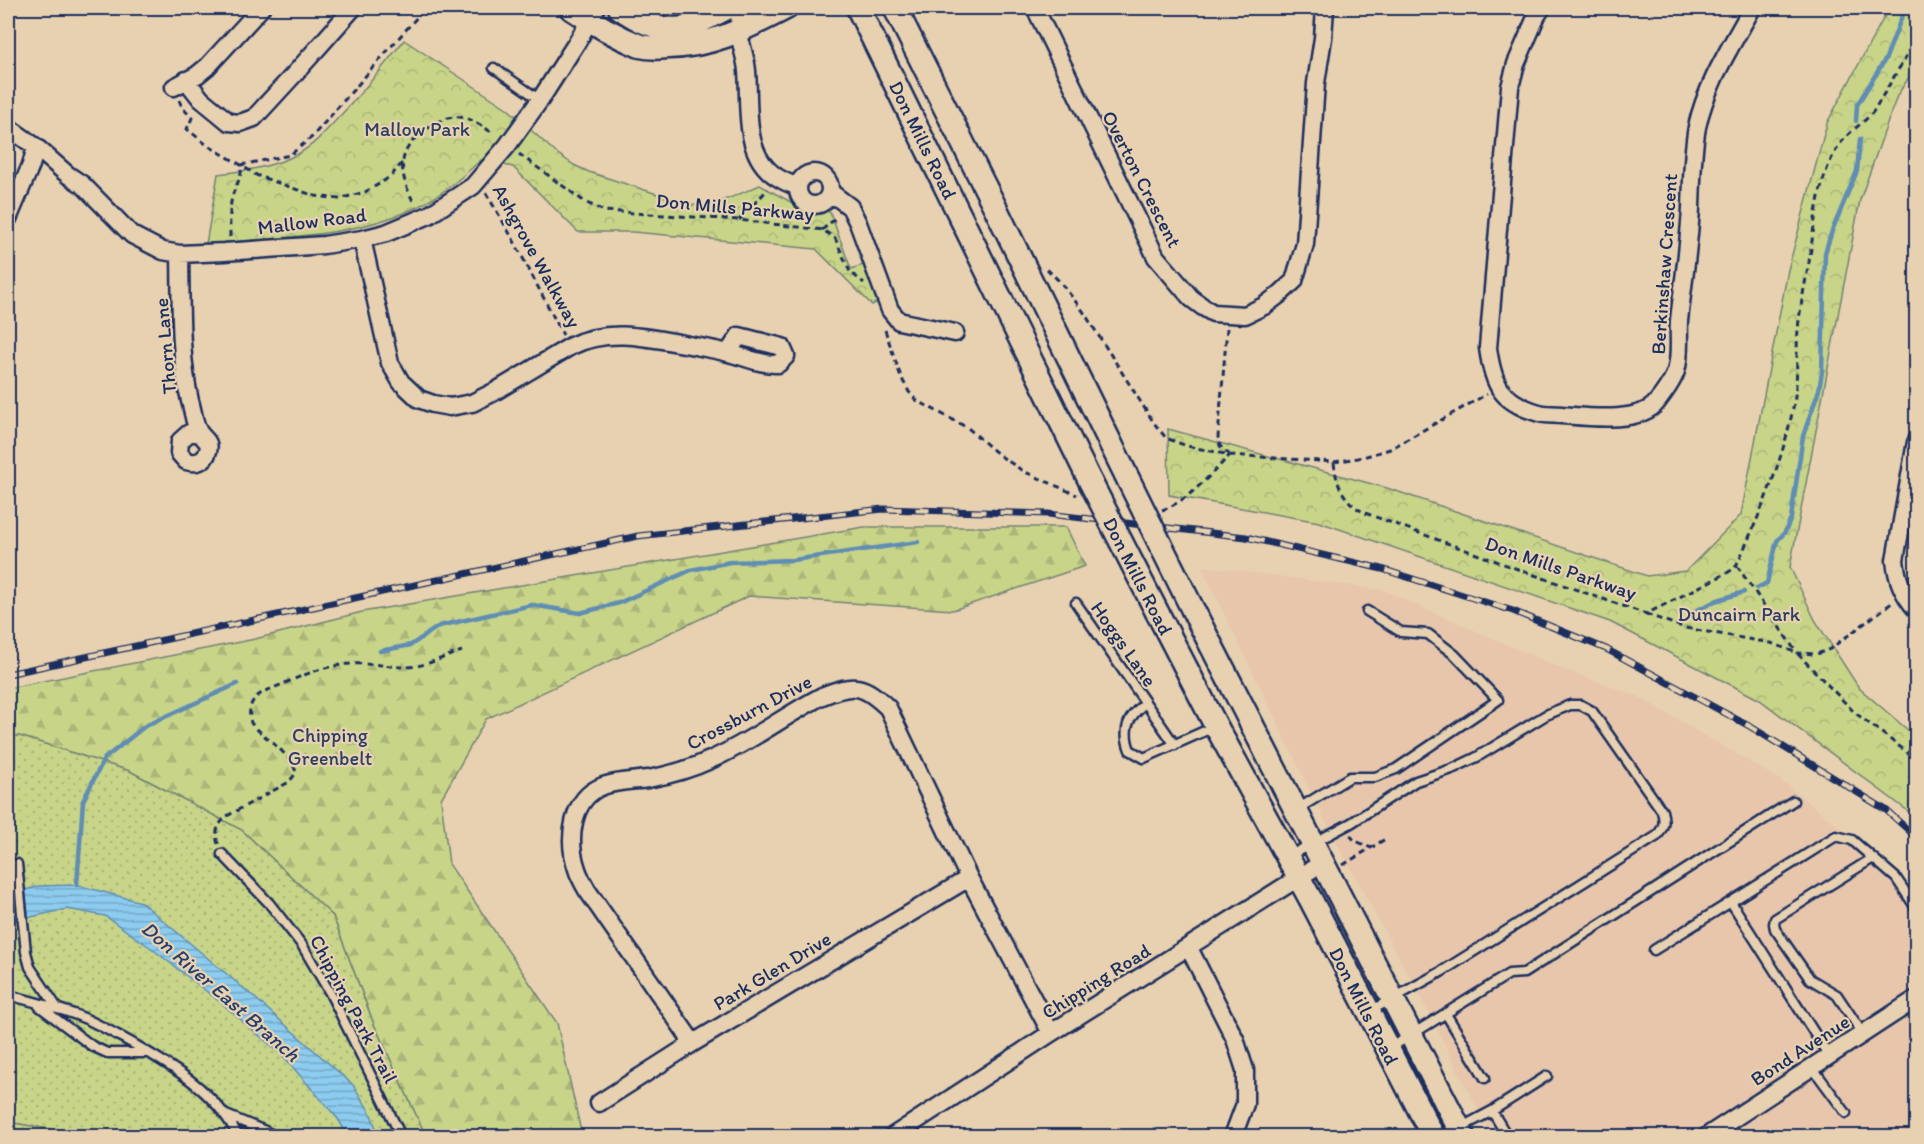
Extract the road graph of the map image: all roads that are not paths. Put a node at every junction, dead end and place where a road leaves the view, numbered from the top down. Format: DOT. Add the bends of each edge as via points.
graph roads {
  1 [pos="261,8"];
  2 [pos="353,8"];
  3 [pos="620,8"];
  4 [pos="727,8"];
  5 [pos="740,8"];
  6 [pos="786,8"];
  7 [pos="858,8"];
  8 [pos="895,8"];
  9 [pos="1035,8"];
  10 [pos="1325,8"];
  11 [pos="1542,8"];
  12 [pos="1752,8"];
  13 [pos="585,11"];
  14 [pos="739,32"];
  15 [pos="494,68"];
  16 [pos="540,100"];
  17 [pos="8,127"];
  18 [pos="36,147"];
  19 [pos="798,186"];
  20 [pos="830,192"];
  21 [pos="8,219"];
  22 [pos="362,239"];
  23 [pos="180,254"];
  24 [pos="955,333"];
  25 [pos="728,353"];
  26 [pos="199,434"];
  27 [pos="1917,442"];
  28 [pos="1076,603"];
  29 [pos="1917,609"];
  30 [pos="1367,611"];
  31 [pos="1145,703"];
  32 [pos="1216,726"];
  33 [pos="1175,745"];
  34 [pos="1793,801"];
  35 [pos="1295,810"];
  36 [pos="222,854"];
  37 [pos="1287,857"];
  38 [pos="1325,858"];
  39 [pos="1873,858"];
  40 [pos="16,864"];
  41 [pos="969,878"];
  42 [pos="1299,878"];
  43 [pos="1731,902"];
  44 [pos="1917,908"];
  45 [pos="1189,948"];
  46 [pos="1654,950"];
  47 [pos="8,995"];
  48 [pos="1393,999"];
  49 [pos="1917,999"];
  50 [pos="34,1002"];
  51 [pos="58,1009"];
  52 [pos="1367,1013"];
  53 [pos="1446,1014"];
  54 [pos="1052,1033"];
  55 [pos="1863,1034"];
  56 [pos="1412,1036"];
  57 [pos="693,1043"];
  58 [pos="1387,1050"];
  59 [pos="150,1053"];
  60 [pos="1829,1056"];
  61 [pos="1812,1067"];
  62 [pos="1547,1076"];
  63 [pos="1485,1078"];
  64 [pos="599,1103"];
  65 [pos="1492,1111"];
  66 [pos="1846,1113"];
  67 [pos="226,1115"];
  68 [pos="1461,1133"];
  69 [pos="1709,1136"];
  70 [pos="238,1137"];
  71 [pos="274,1137"];
  72 [pos="401,1137"];
  73 [pos="893,1137"];
  74 [pos="1233,1137"];
  75 [pos="1433,1137"];
  76 [pos="1506,1137"];
  1 -- 2 [label="street" via="208,66 180,84 229,122 254,118"];
  3 -- 4 [label="main road" via="654,26 683,28"];
  5 -- 14 [label="street"];
  6 -- 14 [label="main road"];
  7 -- 32 [label="main road, Don Mills Road, bridge" via="1091,483"];
  8 -- 35 [label="main road, Don Mills Road, bridge"];
  9 -- 10 [label="street, Overton Crescent" via="1156,257 1191,298 1213,313 1245,315 1264,306 1294,281 1305,244"];
  11 -- 12 [label="street, Berkinshaw Crescent" via="1516,64 1510,87 1488,348 1490,364 1505,397 1541,413 1588,418 1617,418 1649,409 1676,373 1697,125 1713,82"];
  13 -- 14 [label="main road" via="642,46 687,47"];
  13 -- 16 [label="street, Mallow Road" via="579,39"];
  14 -- 19 [label="street" via="747,69 752,143 759,160 770,172"];
  15 -- 16 [label="lane"];
  16 -- 22 [label="street, Mallow Road" via="473,186 429,215"];
  17 -- 18 [label="street, Mallow Road"];
  18 -- 21 [label="street"];
  18 -- 23 [label="street, Mallow Road" via="83,185 132,235 163,251"];
  19 -- 20 [label="street" via="799,197 811,205 821,204"];
  19 -- 20 [label="street" via="803,176 815,172 827,179"];
  20 -- 24 [label="street" via="850,207 890,310 899,321"];
  22 -- 23 [label="street, Mallow Road"];
  22 -- 25 [label="street" via="390,363 401,382 419,399 433,404 471,403 571,346 601,336 625,334"];
  23 -- 26 [label="street, Thorn Lane" via="181,332"];
  27 -- 29 [label="street" via="1895,560 1904,594"];
  28 -- 31 [label="lane, Hoggs Lane"];
  30 -- 35 [label="lane" via="1401,632 1428,634 1498,700 1396,769 1376,777 1350,777"];
  31 -- 33 [label="lane, Hoggs Lane"];
  31 -- 33 [label="lane, Hoggs Lane" via="1128,722 1126,738 1130,750 1144,758"];
  32 -- 33 [label="lane, Hoggs Lane"];
  32 -- 37 [label="main road, Don Mills Road"];
  34 -- 53 [label="lane" via="1524,973 1509,974"];
  35 -- 38 [label="main road, Don Mills Road"];
  36 -- 72 [label="lane, Chipping Park Trail" via="302,945"];
  37 -- 38 [label="lane"];
  37 -- 42 [label="main road, Don Mills Road"];
  38 -- 42 [label="street, Chipping Road"];
  38 -- 48 [label="main road, Don Mills Road"];
  38 -- 48 [label="lane" via="1345,826 1416,781 1477,757 1570,705 1592,711 1662,811 1663,828 1657,836"];
  39 -- 43 [label="lane" via="1852,840 1836,836"];
  39 -- 44 [label="lane" via="1896,878"];
  39 -- 55 [label="lane" via="1775,919 1774,924 1810,979 1837,995"];
  40 -- 51 [label="lane" via="30,967"];
  41 -- 54 [label="street, Crossburn Drive"];
  41 -- 57 [label="street, Park Glen Drive"];
  41 -- 57 [label="street, Crossburn Drive" via="888,708 863,688 837,690 822,696 732,750 692,767 592,791 584,798 571,831 577,870"];
  42 -- 45 [label="street, Chipping Road"];
  42 -- 52 [label="main road, Don Mills Road"];
  43 -- 46 [label="lane"];
  43 -- 60 [label="lane"];
  45 -- 54 [label="street, Chipping Road"];
  45 -- 74 [label="street" via="1230,1029 1245,1070 1245,1104"];
  47 -- 50 [label="lane"];
  48 -- 52 [label="lane"];
  48 -- 56 [label="main road, Don Mills Road"];
  49 -- 55 [label="street, Bond Avenue"];
  50 -- 51 [label="lane"];
  50 -- 59 [label="lane" via="107,1053"];
  51 -- 59 [label="lane" via="80,1016"];
  52 -- 58 [label="main road, Don Mills Road"];
  53 -- 56 [label="lane"];
  53 -- 63 [label="lane"];
  54 -- 73 [label="street, Chipping Road"];
  55 -- 60 [label="street, Bond Avenue"];
  56 -- 58 [label="lane"];
  56 -- 68 [label="main road, Don Mills Road"];
  57 -- 64 [label="street, Park Glen Drive"];
  58 -- 75 [label="main road, Don Mills Road"];
  59 -- 67 [label="lane" via="182,1072"];
  60 -- 61 [label="street, Bond Avenue"];
  61 -- 66 [label="lane"];
  61 -- 69 [label="street, Bond Avenue"];
  62 -- 65 [label="lane"];
  65 -- 68 [label="lane"];
  65 -- 76 [label="lane"];
  67 -- 70 [label="lane"];
  67 -- 71 [label="lane"];
}
